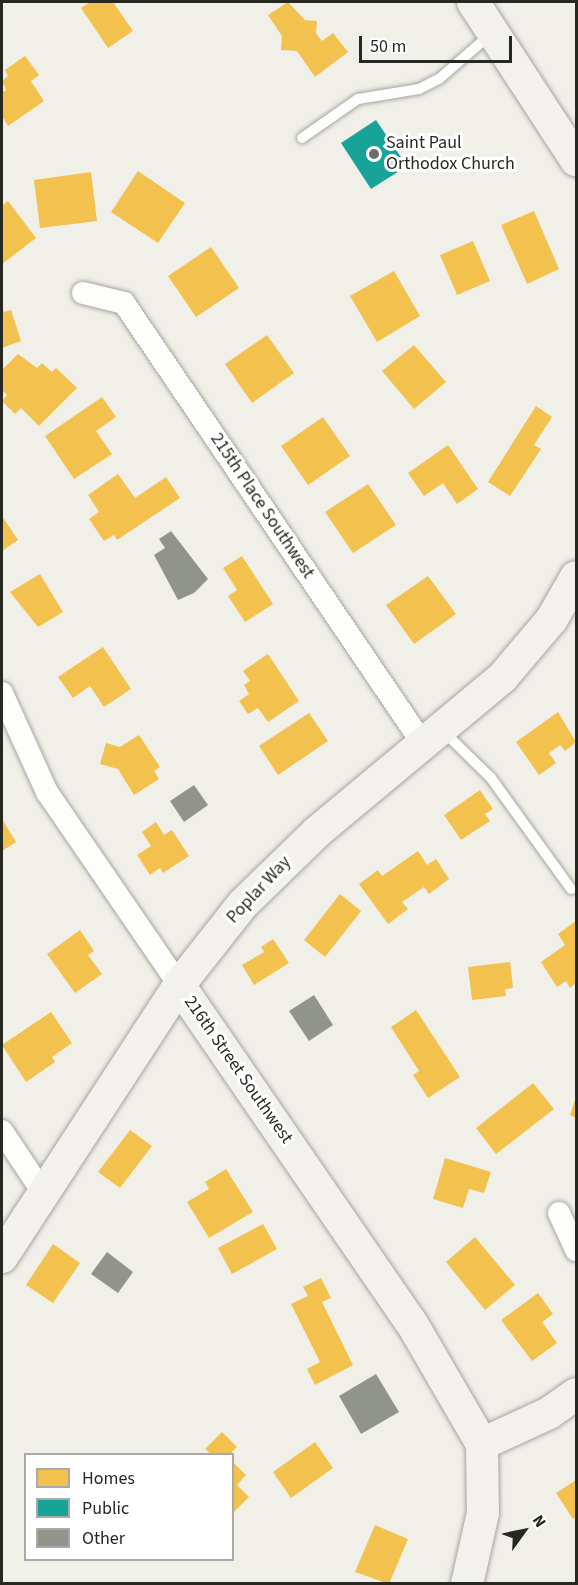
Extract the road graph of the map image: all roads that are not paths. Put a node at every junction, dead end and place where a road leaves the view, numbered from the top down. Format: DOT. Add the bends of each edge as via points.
graph roads {
  1 [pos="473,2"];
  2 [pos="493,32"];
  3 [pos="302,138"];
  4 [pos="576,160"];
  5 [pos="82,293"];
  6 [pos="576,577"];
  7 [pos="2,693"];
  8 [pos="432,737"];
  9 [pos="571,889"];
  10 [pos="179,985"];
  11 [pos="2,1131"];
  12 [pos="44,1194"];
  13 [pos="559,1213"];
  14 [pos="576,1250"];
  15 [pos="2,1257"];
  16 [pos="576,1394"];
  17 [pos="482,1444"];
  18 [pos="467,1584"];
  1 -- 2 [label="main road"];
  2 -- 3 [label="lane" via="439,79 419,89 358,99"];
  2 -- 4 [label="main road"];
  5 -- 8 [label="street, 215th Place Southwest" via="124,303"];
  6 -- 8 [label="main road, Poplar Way" via="529,650"];
  7 -- 10 [label="street, 216th Street Southwest" via="46,792"];
  8 -- 9 [label="lane" via="491,778"];
  8 -- 10 [label="main road, Poplar Way" via="286,859 243,904"];
  10 -- 12 [label="main road, Poplar Way"];
  10 -- 17 [label="main road, 216th Street Southwest" via="411,1322"];
  11 -- 12 [label="street"];
  12 -- 15 [label="main road, Poplar Way"];
  13 -- 14 [label="street"];
  16 -- 17 [label="main road" via="549,1413"];
  17 -- 18 [label="main road" via="483,1513"];
}
